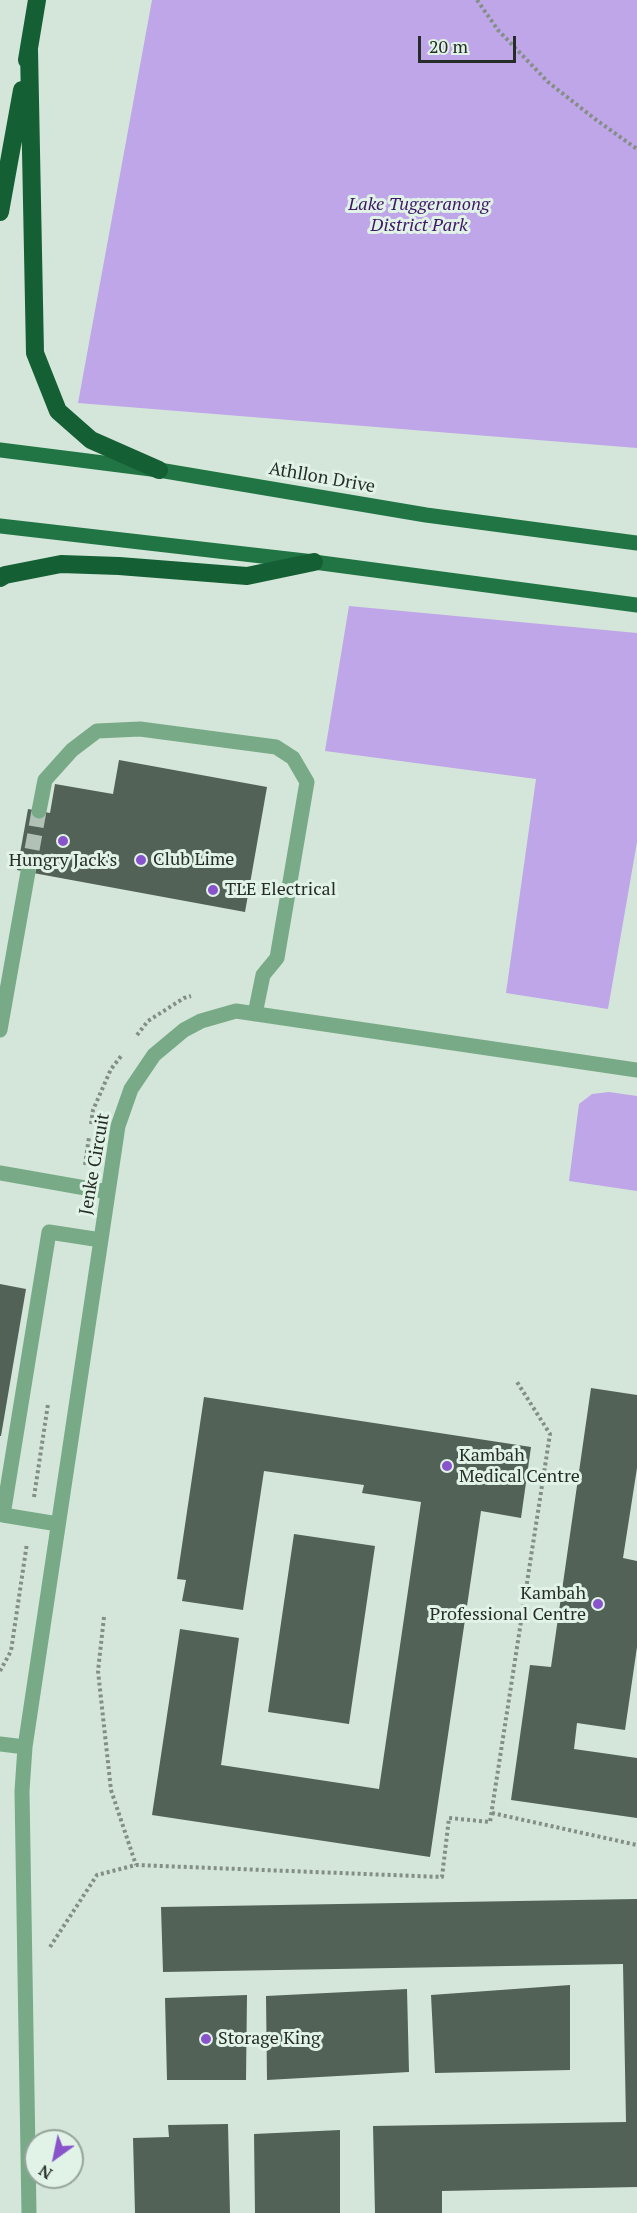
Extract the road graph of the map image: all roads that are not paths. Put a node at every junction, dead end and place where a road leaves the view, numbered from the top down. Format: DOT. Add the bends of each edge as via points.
graph roads {
  1 [pos="37,0"];
  2 [pos="29,50"];
  3 [pos="0,212"];
  4 [pos="0,450"];
  5 [pos="159,470"];
  6 [pos="0,525"];
  7 [pos="637,543"];
  8 [pos="314,562"];
  9 [pos="0,578"];
  10 [pos="637,605"];
  11 [pos="39,811"];
  12 [pos="28,872"];
  13 [pos="255,1014"];
  14 [pos="0,1030"];
  15 [pos="637,1070"];
  16 [pos="0,1173"];
  17 [pos="108,1192"];
  18 [pos="101,1240"];
  19 [pos="58,1524"];
  20 [pos="0,1744"];
  21 [pos="25,1747"];
  22 [pos="29,2213"];
  1 -- 2 [label="highway"];
  2 -- 3 [label="highway"];
  2 -- 5 [label="highway" via="35,352 58,411 91,440"];
  4 -- 5 [label="main road, Athllon Drive"];
  5 -- 7 [label="main road, Athllon Drive" via="426,515"];
  6 -- 8 [label="main road"];
  8 -- 9 [label="highway" via="247,576 61,564"];
  8 -- 10 [label="main road"];
  11 -- 13 [label="street" via="45,780 96,731 140,729 276,747 293,759 307,782 277,958 263,975"];
  12 -- 14 [label="street"];
  13 -- 15 [label="street, Jenke Circuit"];
  13 -- 17 [label="street, Jenke Circuit" via="236,1011 201,1021 154,1055 131,1089 118,1126"];
  16 -- 17 [label="street"];
  17 -- 18 [label="street, Jenke Circuit"];
  18 -- 19 [label="street, Jenke Circuit"];
  18 -- 19 [label="street" via="50,1232 3,1515"];
  19 -- 21 [label="street, Jenke Circuit"];
  20 -- 21 [label="street"];
  21 -- 22 [label="street, Jenke Circuit" via="22,1791"];
}
